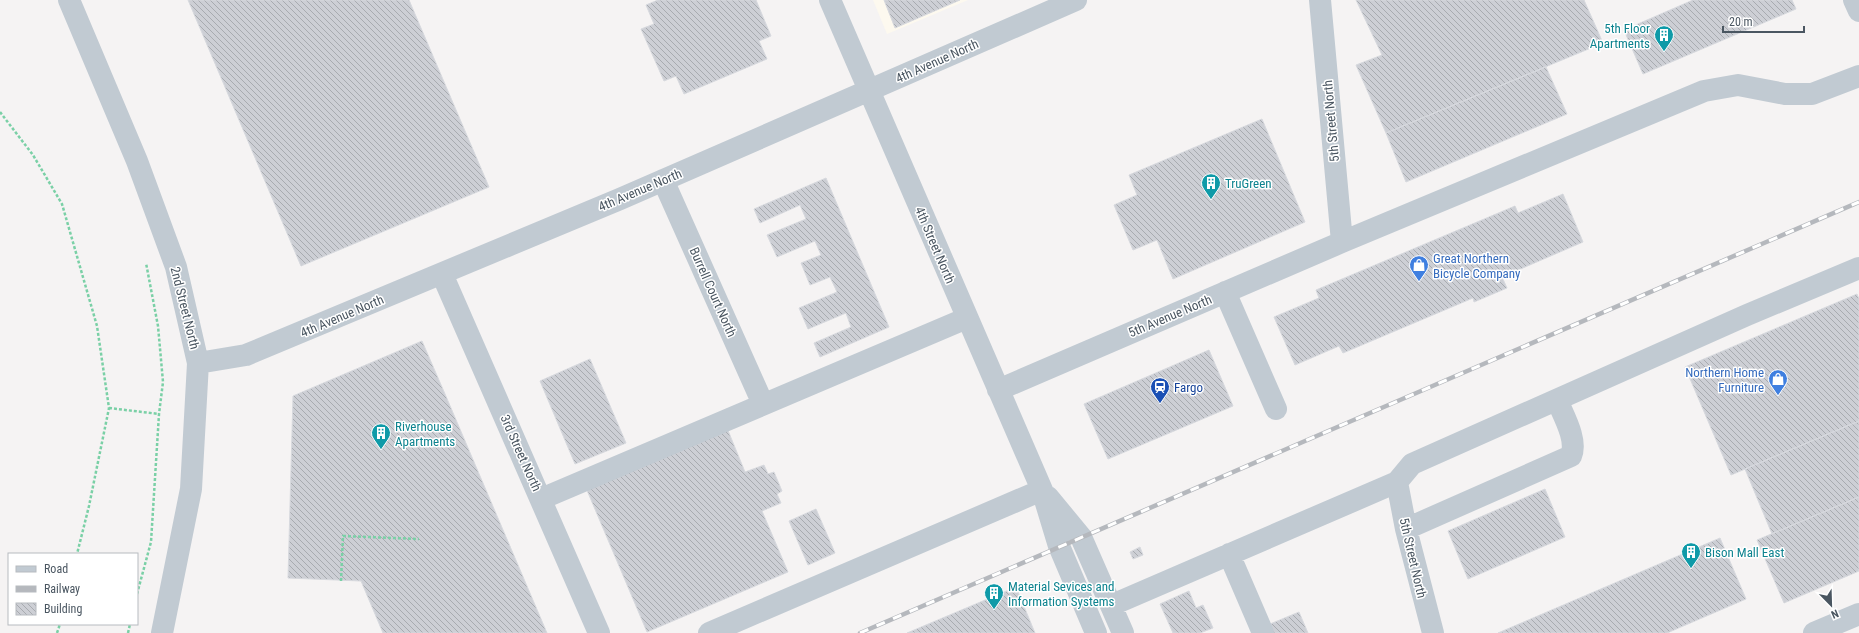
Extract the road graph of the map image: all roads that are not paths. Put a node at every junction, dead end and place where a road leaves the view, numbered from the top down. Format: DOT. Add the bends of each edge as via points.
graph roads {
  1 [pos="69,0"];
  2 [pos="830,0"];
  3 [pos="1076,0"];
  4 [pos="1320,0"];
  5 [pos="1854,0"];
  6 [pos="1859,10"];
  7 [pos="1859,76"];
  8 [pos="869,92"];
  9 [pos="662,180"];
  10 [pos="1342,242"];
  11 [pos="1859,268"];
  12 [pos="442,274"];
  13 [pos="1225,292"];
  14 [pos="966,318"];
  15 [pos="198,363"];
  16 [pos="998,390"];
  17 [pos="1557,400"];
  18 [pos="763,404"];
  19 [pos="1276,408"];
  20 [pos="1397,482"];
  21 [pos="1042,490"];
  22 [pos="541,499"];
  23 [pos="1406,529"];
  24 [pos="1229,554"];
  25 [pos="1112,605"];
  26 [pos="1859,614"];
  27 [pos="162,633"];
  28 [pos="599,633"];
  29 [pos="708,633"];
  30 [pos="1096,633"];
  31 [pos="1123,633"];
  32 [pos="1264,633"];
  33 [pos="1433,633"];
  34 [pos="1814,633"];
  1 -- 15 [label="street, 2nd Street North" via="137,161 173,260"];
  2 -- 8 [label="street, 4th Street North"];
  3 -- 8 [label="street, 4th Avenue North"];
  4 -- 10 [label="street, 5th Street North"];
  5 -- 6 [label="street"];
  7 -- 10 [label="street, 5th Avenue North" via="1812,94 1785,94 1738,85 1704,91"];
  8 -- 9 [label="street, 4th Avenue North"];
  8 -- 14 [label="street, 4th Street North"];
  9 -- 12 [label="street, 4th Avenue North"];
  9 -- 18 [label="street, Burrell Court North"];
  10 -- 13 [label="street, 5th Avenue North"];
  11 -- 17 [label="street"];
  12 -- 15 [label="street, 4th Avenue North" via="246,355"];
  12 -- 22 [label="street, 3rd Street North"];
  13 -- 16 [label="street, 5th Avenue North"];
  13 -- 19 [label="street"];
  14 -- 16 [label="street, 4th Street North"];
  14 -- 18 [label="street"];
  15 -- 27 [label="street, 2nd Street North" via="190,489"];
  16 -- 21 [label="street, 4th Street North"];
  17 -- 20 [label="street" via="1412,464"];
  17 -- 23 [label="street" via="1571,436 1574,450 1571,456"];
  18 -- 22 [label="street"];
  20 -- 23 [label="street, 5th Street North"];
  20 -- 24 [label="street"];
  21 -- 25 [label="street, 4th Street North" via="1081,537"];
  21 -- 29 [label="street"];
  21 -- 30 [label="street, 4th Street North" via="1059,546"];
  22 -- 28 [label="street, 3rd Street North"];
  23 -- 33 [label="street, 5th Street North"];
  24 -- 25 [label="street"];
  24 -- 32 [label="street"];
  25 -- 31 [label="street, 4th Street North"];
  26 -- 34 [label="street"];
}
